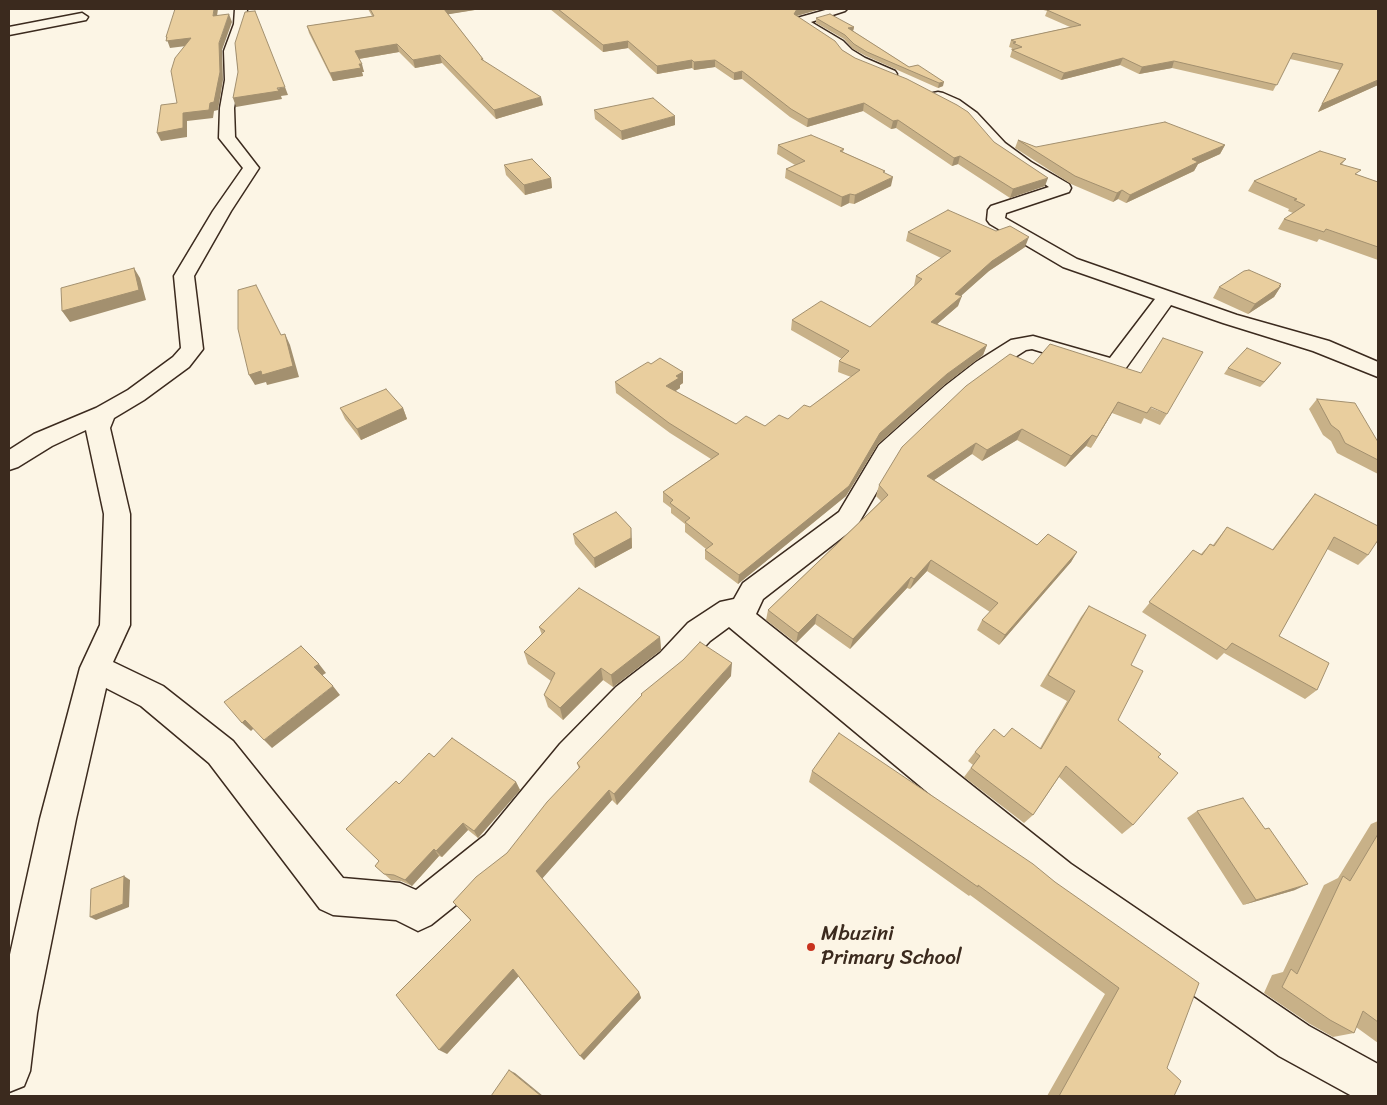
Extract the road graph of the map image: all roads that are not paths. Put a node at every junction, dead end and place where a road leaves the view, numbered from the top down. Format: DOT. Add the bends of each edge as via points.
graph roads {
  1 [pos="241,9"];
  2 [pos="841,9"];
  3 [pos="82,17"];
  4 [pos="9,31"];
  5 [pos="903,79"];
  6 [pos="920,87"];
  7 [pos="1167,297"];
  8 [pos="1378,370"];
  9 [pos="104,413"];
  10 [pos="9,461"];
  11 [pos="742,611"];
  12 [pos="95,668"];
  13 [pos="9,1071"];
  14 [pos="1378,1087"];
  1 -- 9 [label="street" via="240,24 230,51 232,80 227,108 227,138 252,168 184,276 192,349 181,362 136,395"];
  2 -- 5 [label="street" via="801,21 860,61"];
  3 -- 4 [label="street"];
  6 -- 7 [label="street" via="954,103 972,116 999,146 1062,188 997,210 996,220 1070,264"];
  7 -- 8 [label="street" via="1321,346"];
  7 -- 11 [label="street" via="1115,367 1033,342 1019,345 976,373 888,451 848,519 753,591"];
  9 -- 10 [label="street" via="43,440"];
  9 -- 12 [label="street" via="98,428 117,514 115,625"];
  11 -- 12 [label="street" via="730,611 699,632 671,662 627,697 572,755 498,848 418,912 400,902 333,896 221,752 152,696"];
  11 -- 14 [label="street" via="739,618 1058,877 1294,1041"];
  12 -- 13 [label="street" via="16,1013"];
}
